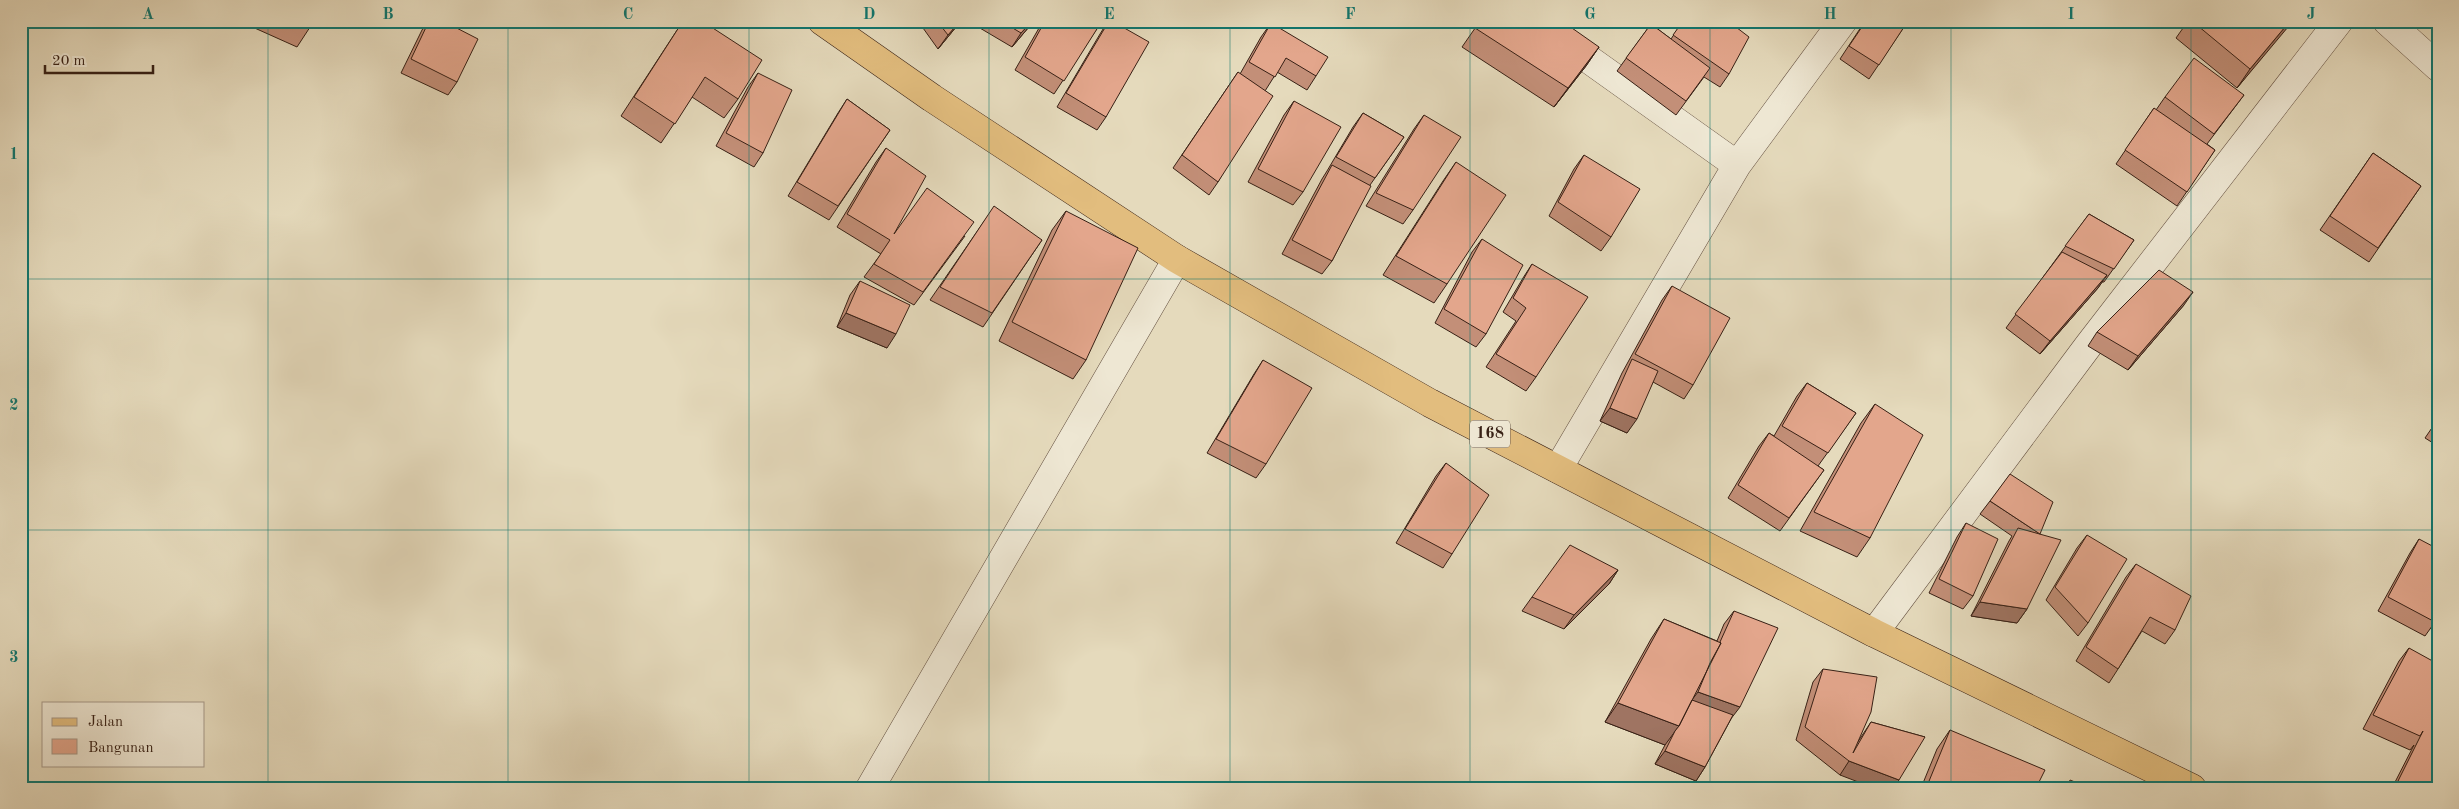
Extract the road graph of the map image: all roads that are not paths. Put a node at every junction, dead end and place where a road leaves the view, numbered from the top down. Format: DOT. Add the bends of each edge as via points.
graph roads {
  1 [pos="822,21"];
  2 [pos="1536,21"];
  3 [pos="1843,21"];
  4 [pos="2339,21"];
  5 [pos="2387,21"];
  6 [pos="2438,67"];
  7 [pos="1737,165"];
  8 [pos="1177,258"];
  9 [pos="1558,469"];
  10 [pos="1874,633"];
  11 [pos="870,788"];
  12 [pos="2192,788"];
  1 -- 8 [label="main road, 168" via="932,98"];
  2 -- 7 [label="street"];
  3 -- 7 [label="street"];
  4 -- 10 [label="street" via="2094,338"];
  5 -- 6 [label="street"];
  7 -- 9 [label="street"];
  8 -- 9 [label="main road, 168" via="1430,403"];
  8 -- 11 [label="street"];
  9 -- 10 [label="main road, 168"];
  10 -- 12 [label="main road, 168"];
}
